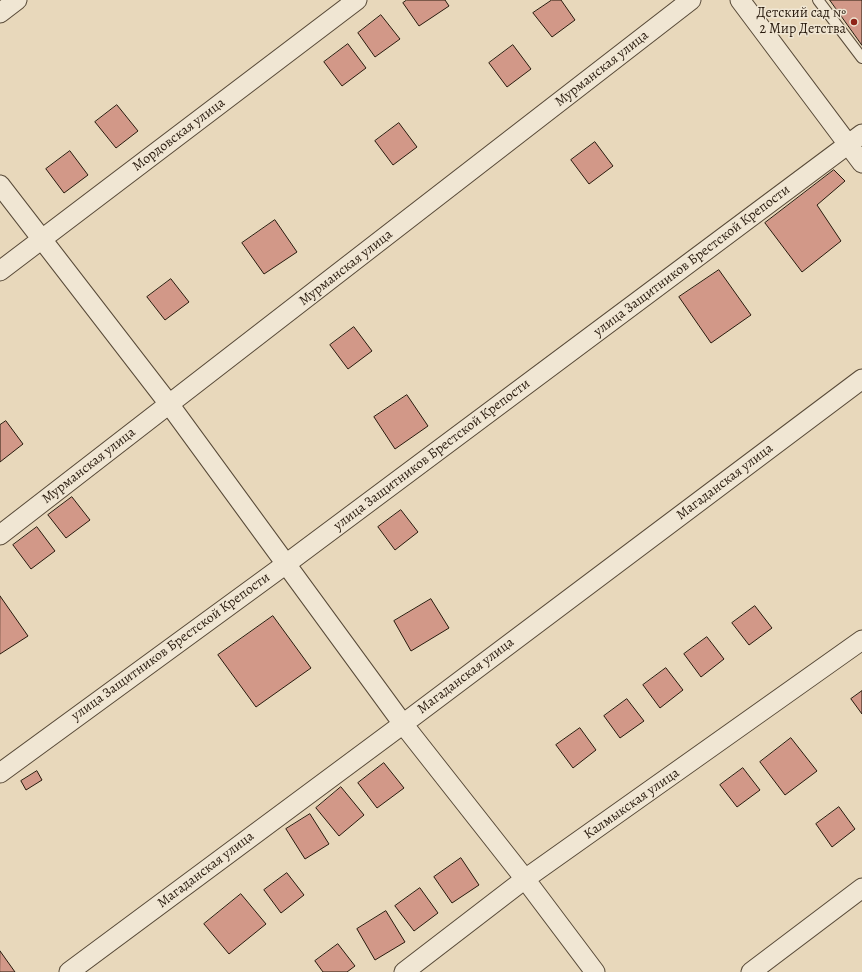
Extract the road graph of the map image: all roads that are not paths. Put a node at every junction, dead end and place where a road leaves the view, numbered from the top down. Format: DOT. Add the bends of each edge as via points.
graph roads {
  1 [pos="17,0"];
  2 [pos="357,0"];
  3 [pos="691,0"];
  4 [pos="740,0"];
  5 [pos="818,0"];
  6 [pos="0,13"];
  7 [pos="862,58"];
  8 [pos="855,140"];
  9 [pos="862,163"];
  10 [pos="0,184"];
  11 [pos="42,239"];
  12 [pos="0,271"];
  13 [pos="862,379"];
  14 [pos="169,404"];
  15 [pos="0,535"];
  16 [pos="286,564"];
  17 [pos="862,640"];
  18 [pos="403,724"];
  19 [pos="0,773"];
  20 [pos="525,880"];
  21 [pos="862,888"];
  22 [pos="69,972"];
  23 [pos="404,972"];
  24 [pos="595,972"];
  25 [pos="751,972"];
  1 -- 6 [label="street"];
  2 -- 11 [label="street, Мордовская улица"];
  3 -- 14 [label="street, Мурманская улица"];
  4 -- 8 [label="street"];
  5 -- 7 [label="lane"];
  8 -- 9 [label="street"];
  8 -- 16 [label="street, улица Защитников Брестской Крепости"];
  10 -- 11 [label="street"];
  11 -- 12 [label="street, Мордовская улица"];
  11 -- 14 [label="street"];
  13 -- 18 [label="street, Магаданская улица"];
  14 -- 15 [label="street, Мурманская улица"];
  14 -- 16 [label="street"];
  16 -- 18 [label="street"];
  16 -- 19 [label="street, улица Защитников Брестской Крепости"];
  17 -- 20 [label="street, Калмыкская улица"];
  18 -- 20 [label="street"];
  18 -- 22 [label="street, Магаданская улица"];
  20 -- 23 [label="street, Калмыкская улица"];
  20 -- 24 [label="street"];
  21 -- 25 [label="street"];
}
